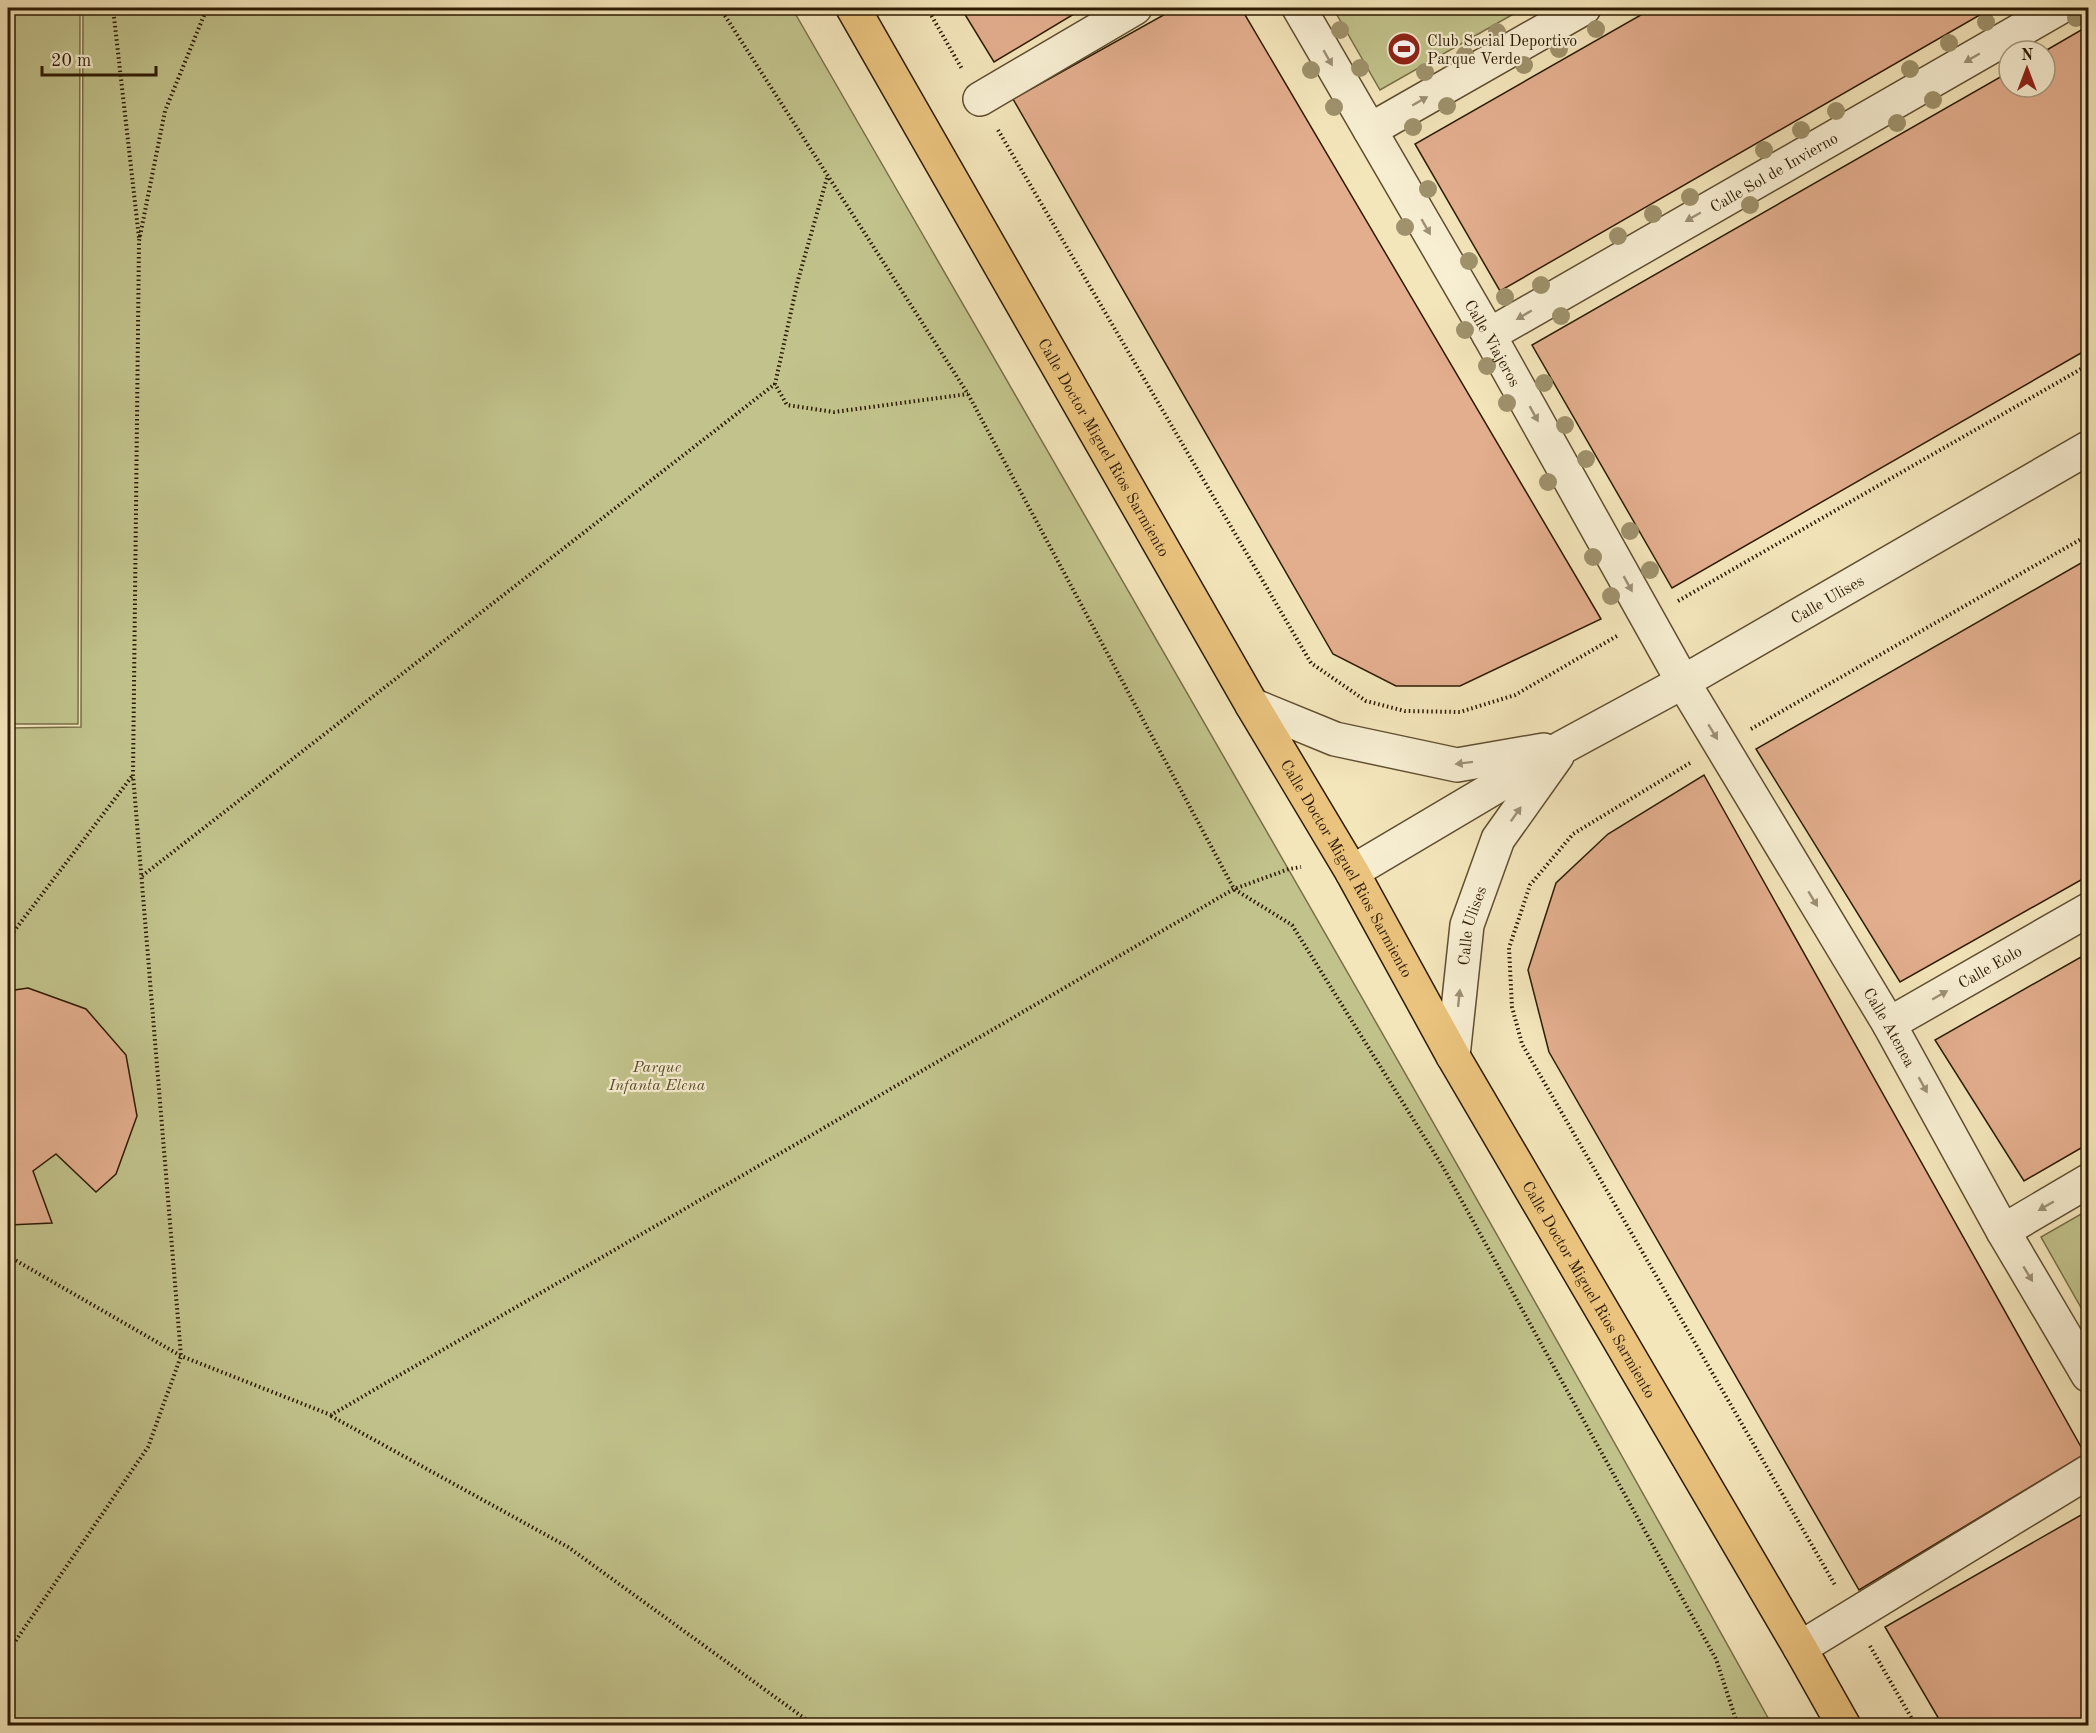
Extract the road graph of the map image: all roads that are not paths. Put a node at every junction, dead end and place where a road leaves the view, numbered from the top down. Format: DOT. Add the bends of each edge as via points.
graph roads {
  1 [pos="853,8"];
  2 [pos="1135,8"];
  3 [pos="1299,8"];
  4 [pos="1584,8"];
  5 [pos="2059,8"];
  6 [pos="980,99"];
  7 [pos="1370,130"];
  8 [pos="1489,335"];
  9 [pos="2088,448"];
  10 [pos="1683,682"];
  11 [pos="1252,705"];
  12 [pos="1563,747"];
  13 [pos="1352,872"];
  14 [pos="2088,910"];
  15 [pos="1889,1024"];
  16 [pos="1453,1056"];
  17 [pos="2088,1181"];
  18 [pos="2002,1231"];
  19 [pos="2088,1375"];
  20 [pos="2088,1472"];
  21 [pos="1800,1648"];
  22 [pos="1844,1725"];
  1 -- 11 [label="main road, Calle Doctor Miguel Rios Sarmiento"];
  2 -- 6 [label="street"];
  3 -- 7 [label="street, Calle Viajeros, one-way"];
  7 -- 4 [label="street, one-way"];
  5 -- 8 [label="street, Calle Sol de Invierno, one-way"];
  7 -- 8 [label="street, Calle Viajeros, one-way"];
  8 -- 10 [label="street, Calle Viajeros, one-way"];
  9 -- 10 [label="street, Calle Ulises"];
  10 -- 12 [label="street, Calle Ulises"];
  10 -- 15 [label="street, Calle Atenea, one-way"];
  12 -- 11 [label="street, Calle Ulises, one-way" via="1457,765 1335,740"];
  11 -- 13 [label="main road, Calle Doctor Miguel Rios Sarmiento"];
  12 -- 13 [label="street, Calle Ulises"];
  16 -- 12 [label="street, Calle Ulises, one-way" via="1467,925 1498,839"];
  13 -- 16 [label="main road, Calle Doctor Miguel Rios Sarmiento"];
  15 -- 14 [label="street, Calle Eolo, one-way"];
  15 -- 18 [label="street, Calle Atenea, one-way"];
  16 -- 21 [label="main road, Calle Doctor Miguel Rios Sarmiento"];
  17 -- 18 [label="street, one-way"];
  18 -- 19 [label="street, Calle Atenea, one-way"];
  20 -- 21 [label="street"];
  21 -- 22 [label="main road, Calle Doctor Miguel Rios Sarmiento"];
}
